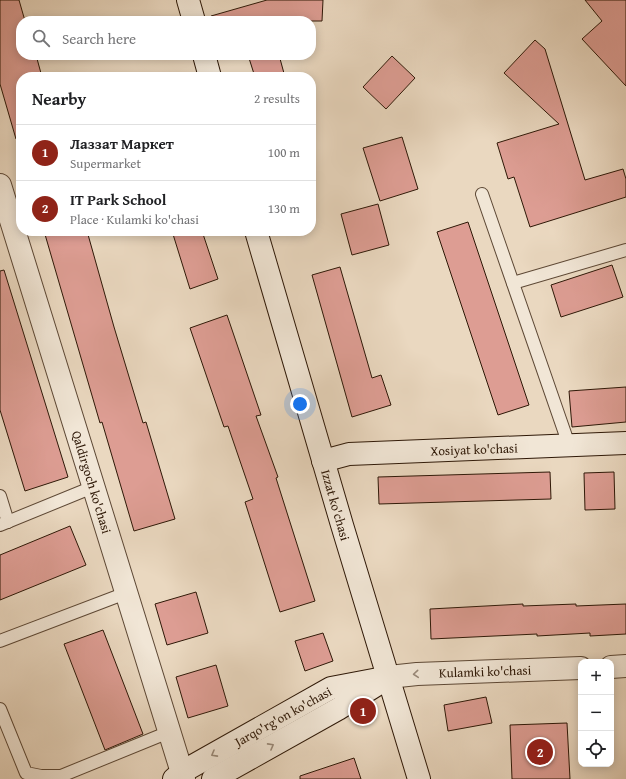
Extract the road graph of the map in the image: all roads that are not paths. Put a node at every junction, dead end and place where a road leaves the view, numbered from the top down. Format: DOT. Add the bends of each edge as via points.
graph roads {
  1 [pos="188,0"];
  2 [pos="193,16"];
  3 [pos="205,60"];
  4 [pos="209,72"];
  5 [pos="0,185"];
  6 [pos="482,194"];
  7 [pos="257,236"];
  8 [pos="626,250"];
  9 [pos="512,283"];
  10 [pos="626,443"];
  11 [pos="569,445"];
  12 [pos="323,461"];
  13 [pos="94,487"];
  14 [pos="0,496"];
  15 [pos="4,523"];
  16 [pos="126,593"];
  17 [pos="0,641"];
  18 [pos="626,666"];
  19 [pos="614,667"];
  20 [pos="578,668"];
  21 [pos="389,677"];
  22 [pos="0,709"];
  23 [pos="168,732"];
  24 [pos="180,777"];
  25 [pos="213,779"];
  26 [pos="419,779"];
  1 -- 2 [label="main road"];
  3 -- 4 [label="main road"];
  5 -- 13 [label="main road, Qaldirgoch ko'chasi"];
  6 -- 9 [label="lane"];
  7 -- 12 [label="main road, Izzat ko'chasi"];
  8 -- 9 [label="lane"];
  9 -- 11 [label="lane"];
  10 -- 11 [label="main road, Xosiyat ko'chasi"];
  11 -- 12 [label="main road, Xosiyat ko'chasi" via="349,454"];
  12 -- 21 [label="main road, Izzat ko'chasi"];
  13 -- 15 [label="lane"];
  13 -- 16 [label="main road, Qaldirgoch ko'chasi"];
  14 -- 15 [label="lane"];
  16 -- 17 [label="lane"];
  16 -- 23 [label="main road, Qaldirgoch ko'chasi"];
  18 -- 19 [label="main road"];
  20 -- 21 [label="main road, Kulamki ko'chasi, one-way"];
  21 -- 24 [label="main road, Jarqo'rg'on ko'chasi, one-way" via="331,688"];
  25 -- 21 [label="main road, Jarqo'rg'on ko'chasi, one-way" via="338,709"];
  21 -- 26 [label="main road, Izzat ko'chasi"];
  22 -- 23 [label="lane" via="26,773 41,776 61,776"];
  23 -- 24 [label="main road, Qaldirgoch ko'chasi"];
}
